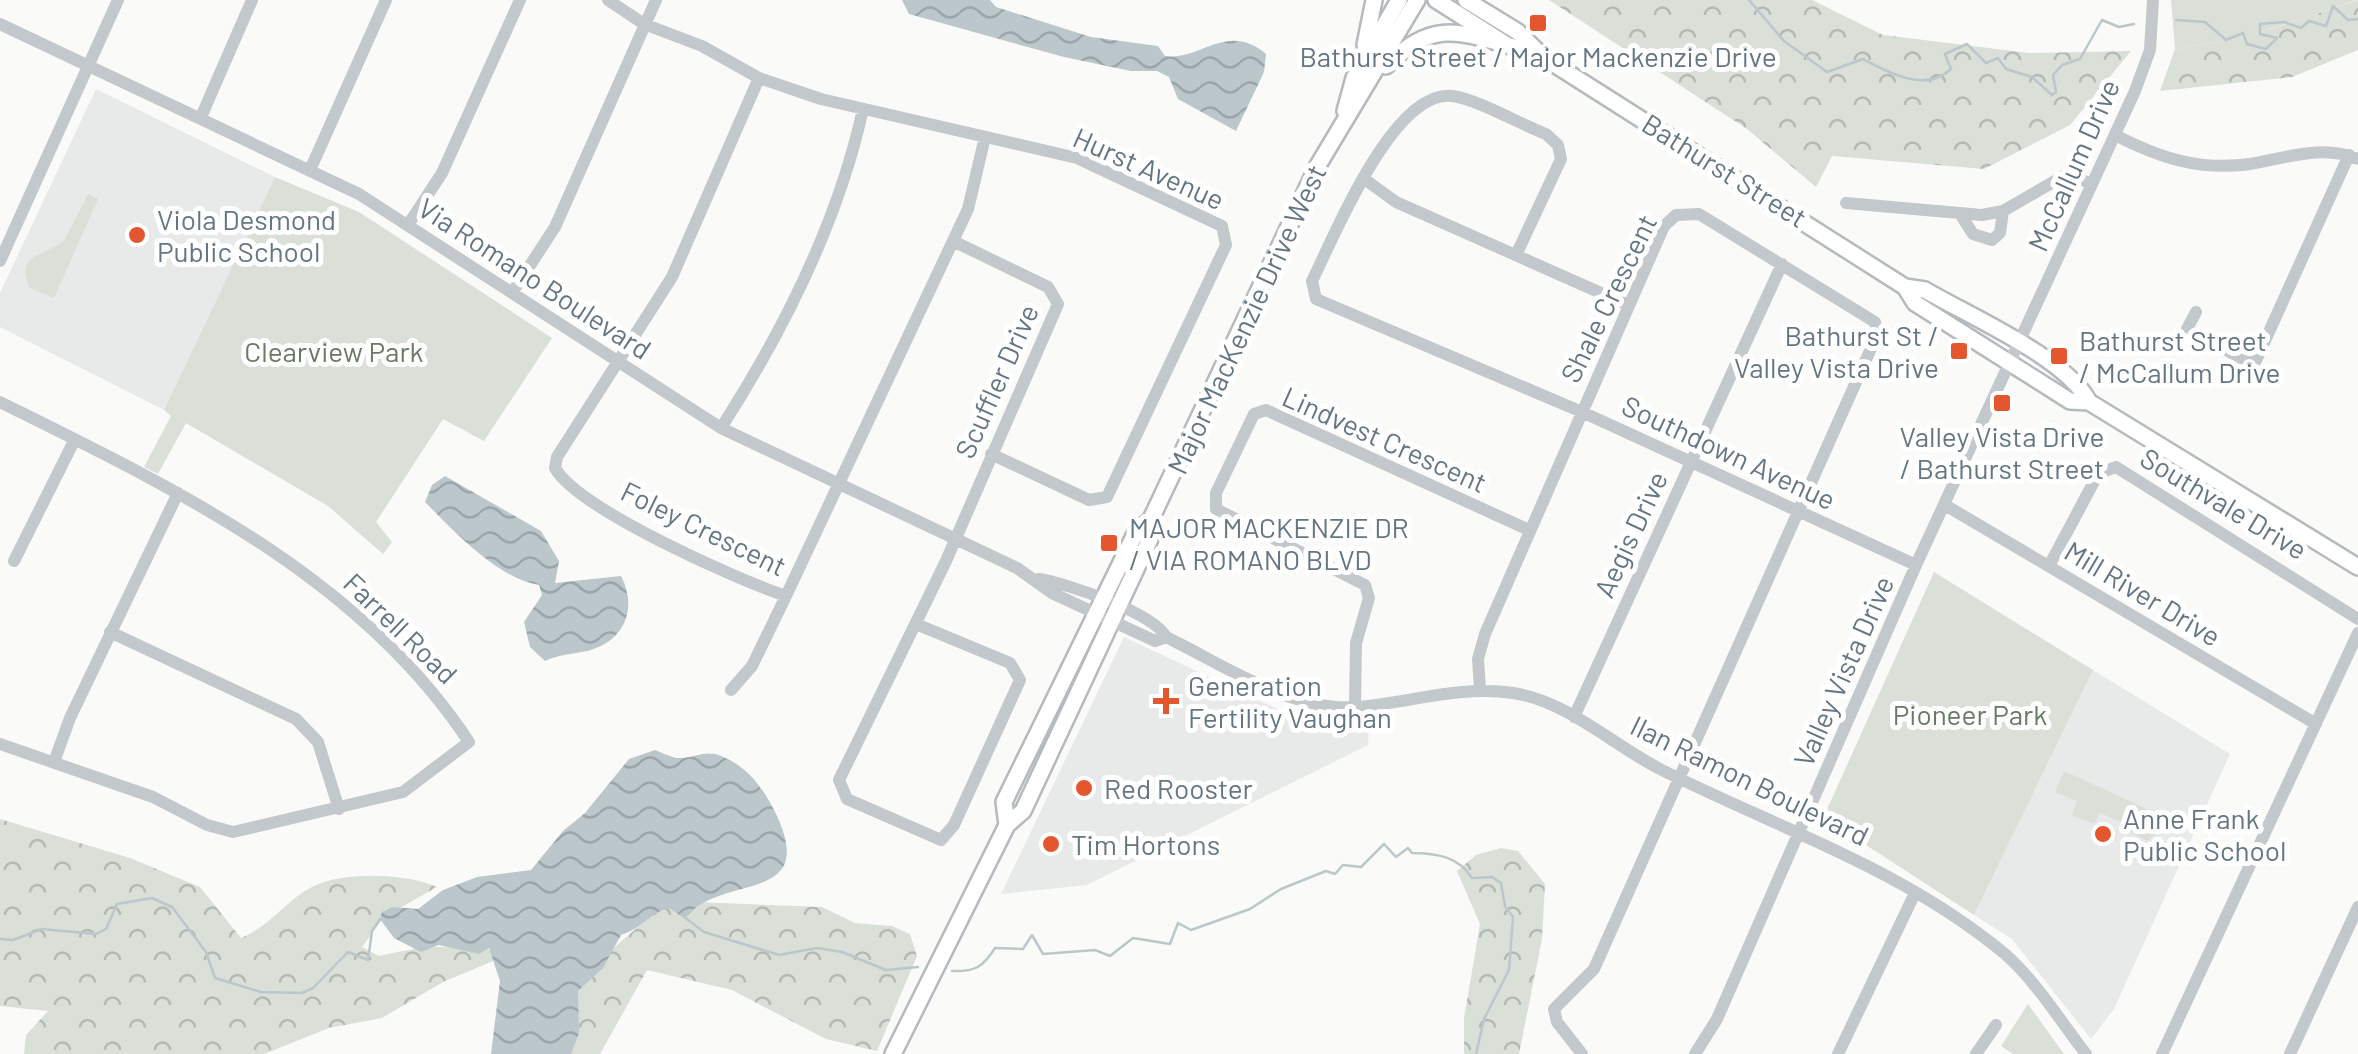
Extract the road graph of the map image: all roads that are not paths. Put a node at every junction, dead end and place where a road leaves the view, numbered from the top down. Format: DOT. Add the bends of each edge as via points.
graph roads {
  1 [pos="118,0"];
  2 [pos="252,0"];
  3 [pos="386,0"];
  4 [pos="520,0"];
  5 [pos="608,0"];
  6 [pos="656,0"];
  7 [pos="1374,0"];
  8 [pos="1399,0"];
  9 [pos="1417,0"];
  10 [pos="1436,0"];
  11 [pos="1466,0"];
  12 [pos="1489,0"];
  13 [pos="2152,0"];
  14 [pos="0,24"];
  15 [pos="644,24"];
  16 [pos="1518,32"];
  17 [pos="1506,46"];
  18 [pos="1544,57"];
  19 [pos="90,64"];
  20 [pos="760,78"];
  21 [pos="1354,78"];
  22 [pos="1372,79"];
  23 [pos="863,109"];
  24 [pos="201,117"];
  25 [pos="1342,120"];
  26 [pos="2115,135"];
  27 [pos="986,137"];
  28 [pos="2353,157"];
  29 [pos="310,170"];
  30 [pos="1362,178"];
  31 [pos="2092,184"];
  32 [pos="1846,203"];
  33 [pos="2003,211"];
  34 [pos="1962,216"];
  35 [pos="408,226"];
  36 [pos="953,242"];
  37 [pos="1517,253"];
  38 [pos="0,261"];
  39 [pos="1782,264"];
  40 [pos="1904,287"];
  41 [pos="512,293"];
  42 [pos="1628,305"];
  43 [pos="2196,312"];
  44 [pos="2020,346"];
  45 [pos="619,362"];
  46 [pos="2010,362"];
  47 [pos="0,402"];
  48 [pos="2088,402"];
  49 [pos="1582,412"];
  50 [pos="721,428"];
  51 [pos="75,439"];
  52 [pos="991,454"];
  53 [pos="1691,461"];
  54 [pos="841,486"];
  55 [pos="178,493"];
  56 [pos="1945,505"];
  57 [pos="1799,510"];
  58 [pos="1151,518"];
  59 [pos="1529,530"];
  60 [pos="956,540"];
  61 [pos="14,561"];
  62 [pos="1916,564"];
  63 [pos="2049,566"];
  64 [pos="2358,567"];
  65 [pos="786,596"];
  66 [pos="1098,606"];
  67 [pos="1115,614"];
  68 [pos="2358,619"];
  69 [pos="916,624"];
  70 [pos="110,632"];
  71 [pos="2358,633"];
  72 [pos="1480,689"];
  73 [pos="731,690"];
  74 [pos="1355,707"];
  75 [pos="1574,717"];
  76 [pos="2316,724"];
  77 [pos="0,744"];
  78 [pos="54,762"];
  79 [pos="1681,780"];
  80 [pos="338,809"];
  81 [pos="1007,825"];
  82 [pos="1800,830"];
  83 [pos="1915,893"];
  84 [pos="2358,906"];
  85 [pos="1996,1025"];
  86 [pos="893,1054"];
  87 [pos="1582,1054"];
  88 [pos="1695,1054"];
  89 [pos="1838,1054"];
  90 [pos="1976,1054"];
  91 [pos="2086,1054"];
  92 [pos="2162,1054"];
  93 [pos="2290,1054"];
  1 -- 19 [label="street"];
  2 -- 24 [label="street"];
  3 -- 29 [label="street"];
  4 -- 35 [label="street" via="442,173"];
  5 -- 15 [label="street, Hurst Avenue"];
  6 -- 15 [label="street"];
  7 -- 21 [label="main road"];
  8 -- 21 [label="main road, Major MacKenzie Drive West"];
  9 -- 22 [label="main road, Major MacKenzie Drive West"];
  10 -- 17 [label="main road, Bathurst Street"];
  11 -- 16 [label="main road, Bathurst Street"];
  12 -- 16 [label="main road"];
  13 -- 26 [label="street, McCallum Drive" via="2150,50"];
  14 -- 19 [label="street, Via Romano Boulevard"];
  15 -- 20 [label="street, Hurst Avenue"];
  15 -- 41 [label="street" via="555,227"];
  16 -- 18 [label="main road, Bathurst Street"];
  17 -- 18 [label="main road, Bathurst Street"];
  17 -- 22 [label="main road" via="1453,30 1430,34"];
  18 -- 40 [label="main road, Bathurst Street"];
  19 -- 24 [label="street, Via Romano Boulevard"];
  19 -- 38 [label="street"];
  20 -- 23 [label="street, Hurst Avenue"];
  20 -- 45 [label="street" via="672,277"];
  21 -- 25 [label="main road, Major MacKenzie Drive West"];
  22 -- 25 [label="main road, Major MacKenzie Drive West"];
  23 -- 27 [label="street, Hurst Avenue"];
  23 -- 50 [label="street" via="839,199 770,347"];
  24 -- 29 [label="street, Via Romano Boulevard"];
  25 -- 58 [label="main road, Major MacKenzie Drive West"];
  26 -- 28 [label="street" via="2174,163 2200,166 2298,153"];
  26 -- 31 [label="street, McCallum Drive"];
  27 -- 36 [label="street, Foley Crescent"];
  27 -- 52 [label="street, Hurst Avenue" via="1096,166 1218,222 1227,238 1106,498 1091,501"];
  28 -- 43 [label="street" via="2254,365 2188,329"];
  29 -- 35 [label="street, Via Romano Boulevard"];
  30 -- 37 [label="street" via="1396,202"];
  30 -- 37 [label="street, Southdown Avenue" via="1416,105 1433,98 1452,96 1546,134 1561,159"];
  30 -- 49 [label="street, Southdown Avenue" via="1312,281 1316,299"];
  31 -- 33 [label="street" via="2067,174"];
  31 -- 44 [label="street, McCallum Drive"];
  32 -- 34 [label="street"];
  33 -- 34 [label="street"];
  33 -- 34 [label="street" via="1992,240 1973,234"];
  35 -- 41 [label="street, Via Romano Boulevard"];
  36 -- 52 [label="street, Scuffler Drive" via="1045,285 1058,300"];
  36 -- 54 [label="street, Foley Crescent"];
  37 -- 42 [label="street"];
  39 -- 42 [label="street, Shale Crescent" via="1699,214 1676,214 1664,226"];
  39 -- 53 [label="street, Aegis Drive"];
  39 -- 57 [label="street, Shale Crescent" via="1866,315 1877,335"];
  40 -- 44 [label="main road, Bathurst Street" via="1925,290"];
  40 -- 46 [label="main road, Bathurst Street" via="1915,303"];
  41 -- 45 [label="street, Via Romano Boulevard"];
  42 -- 49 [label="street, Shale Crescent"];
  44 -- 46 [label="street, McCallum Drive"];
  44 -- 48 [label="main road, Bathurst Street" via="2080,384"];
  45 -- 50 [label="street, Via Romano Boulevard"];
  45 -- 65 [label="street, Foley Crescent" via="557,458 559,476 649,534"];
  46 -- 48 [label="main road, Bathurst Street" via="2070,401"];
  46 -- 56 [label="street, Valley Vista Drive"];
  47 -- 51 [label="street, Farrell Road"];
  48 -- 64 [label="main road, Bathurst Street"];
  49 -- 53 [label="street, Southdown Avenue"];
  49 -- 59 [label="street, Shale Crescent"];
  50 -- 54 [label="street, Via Romano Boulevard"];
  51 -- 55 [label="street, Farrell Road"];
  51 -- 61 [label="street"];
  52 -- 60 [label="street, Scuffler Drive"];
  53 -- 57 [label="street, Southdown Avenue"];
  53 -- 75 [label="street, Aegis Drive"];
  54 -- 60 [label="street, Via Romano Boulevard"];
  54 -- 65 [label="street, Foley Crescent"];
  55 -- 70 [label="street"];
  55 -- 80 [label="street, Farrell Road" via="250,532 318,583 434,688 470,742 403,792"];
  56 -- 62 [label="street, Valley Vista Drive"];
  56 -- 63 [label="street, Mill River Drive"];
  57 -- 62 [label="street, Southdown Avenue"];
  57 -- 79 [label="street, Shale Crescent"];
  58 -- 66 [label="main road, Major MacKenzie Drive West" via="1136,532"];
  58 -- 67 [label="main road, Major MacKenzie Drive West" via="1150,539"];
  59 -- 72 [label="street, Shale Crescent" via="1484,634"];
  59 -- 74 [label="street, Lindvest Crescent" via="1266,410 1254,414 1216,493 1216,509 1365,585 1369,598 1356,644"];
  60 -- 66 [label="street, Via Romano Boulevard" via="1038,580 1060,582"];
  60 -- 69 [label="street, Scuffler Drive"];
  62 -- 82 [label="street, Valley Vista Drive"];
  63 -- 68 [label="street, Southvale Drive" via="2098,474 2116,467"];
  63 -- 76 [label="street, Mill River Drive"];
  65 -- 73 [label="street" via="752,666"];
  66 -- 67 [label="street, Via Romano Boulevard"];
  66 -- 81 [label="main road, Major MacKenzie Drive West" via="1004,802"];
  67 -- 74 [label="street, Ilan Ramon Boulevard" via="1155,642 1166,637 1282,693"];
  67 -- 81 [label="main road, Major MacKenzie Drive West" via="1022,811"];
  69 -- 69 [label="street, Scuffler Drive" via="841,772 840,790 941,840 954,825 1020,680 1010,663"];
  70 -- 78 [label="street"];
  70 -- 80 [label="street" via="296,719 318,742"];
  71 -- 76 [label="street"];
  72 -- 74 [label="street, Ilan Ramon Boulevard"];
  72 -- 75 [label="street, Ilan Ramon Boulevard" via="1518,693"];
  75 -- 79 [label="street, Ilan Ramon Boulevard"];
  76 -- 92 [label="street"];
  77 -- 78 [label="street, Farrell Road"];
  78 -- 80 [label="street, Farrell Road" via="233,832"];
  79 -- 82 [label="street, Ilan Ramon Boulevard"];
  79 -- 87 [label="street, Shale Crescent" via="1594,968 1554,1009"];
  81 -- 86 [label="main road, Major MacKenzie Drive West"];
  82 -- 83 [label="street, Ilan Ramon Boulevard"];
  82 -- 88 [label="street, Valley Vista Drive" via="1717,1019"];
  83 -- 89 [label="street"];
  83 -- 91 [label="street, Ilan Ramon Boulevard" via="2005,954"];
  84 -- 93 [label="street"];
  85 -- 90 [label="street"];
}
